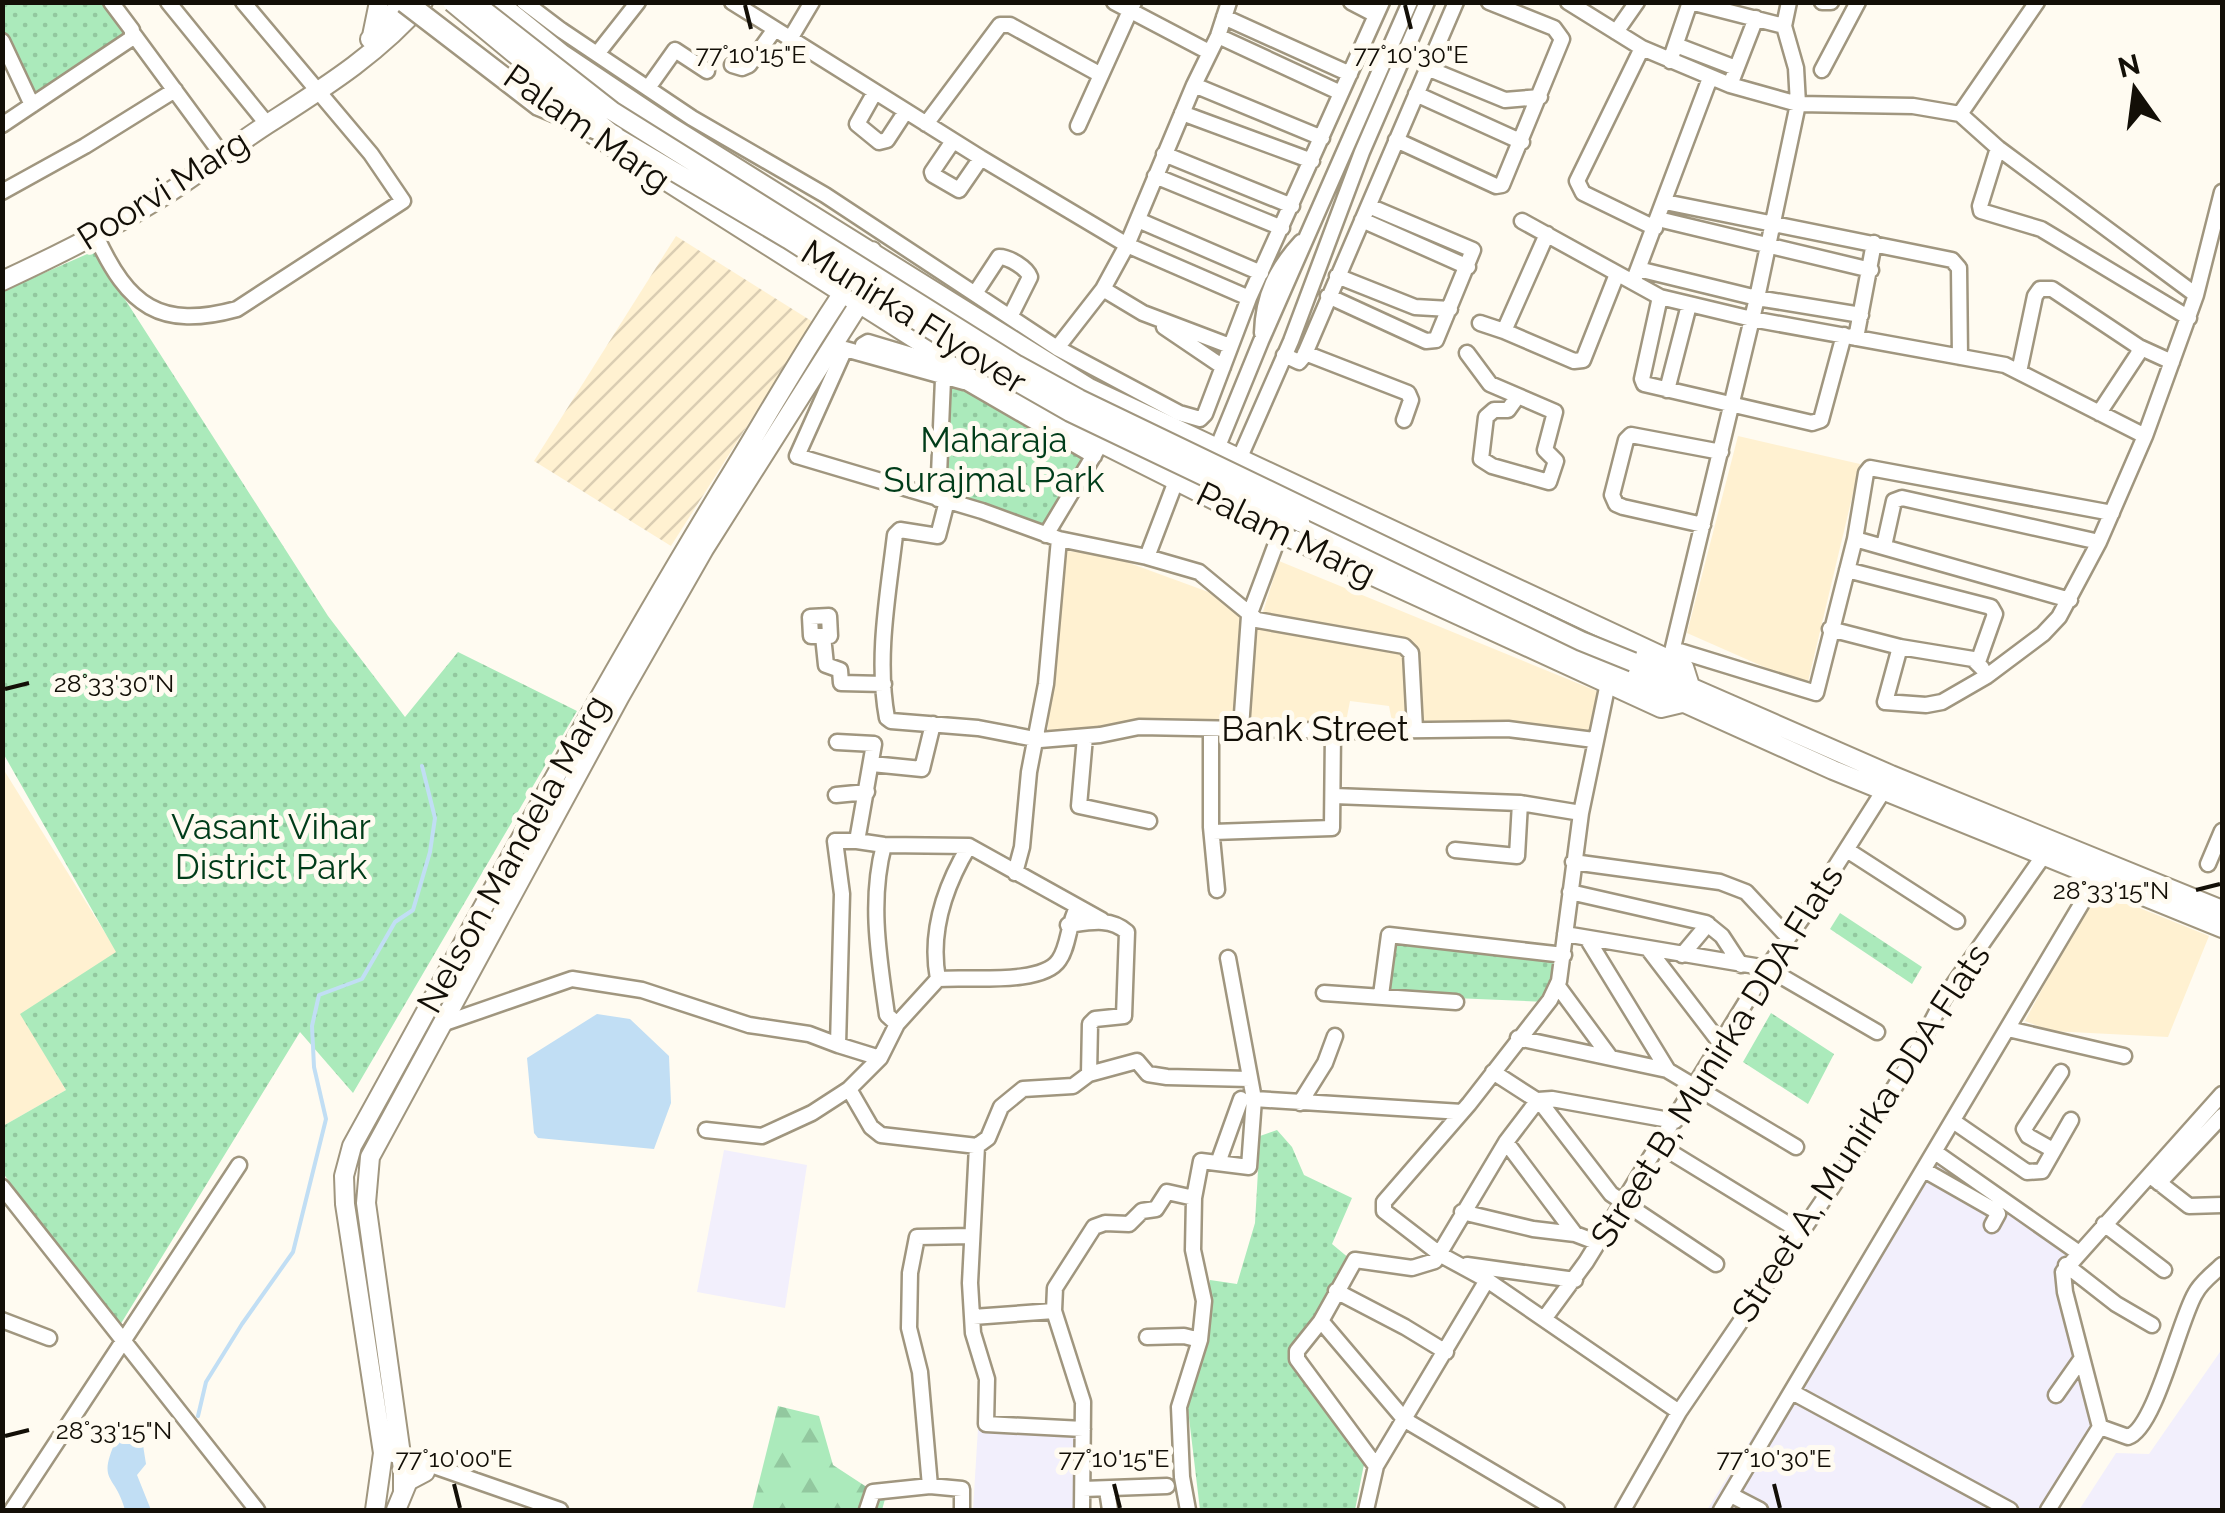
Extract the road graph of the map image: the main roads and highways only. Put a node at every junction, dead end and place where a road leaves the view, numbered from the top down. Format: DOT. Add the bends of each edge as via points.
graph roads {
  1 [pos="379,2"];
  2 [pos="452,2"];
  3 [pos="473,2"];
  4 [pos="498,2"];
  5 [pos="414,3"];
  6 [pos="372,36"];
  7 [pos="318,91"];
  8 [pos="614,136"];
  9 [pos="880,256"];
  10 [pos="2,281"];
  11 [pos="843,291"];
  12 [pos="860,302"];
  13 [pos="1303,490"];
  14 [pos="1280,532"];
  15 [pos="1622,674"];
  16 [pos="1686,694"];
  17 [pos="2222,910"];
  18 [pos="2222,928"];
  19 [pos="425,1472"];
  20 [pos="402,1492"];
  21 [pos="375,1510"];
  22 [pos="396,1510"];
  1 -- 6 [label="main road"];
  2 -- 8 [label="main road, Munirka Flyover, bridge"];
  3 -- 15 [label="main road, Munirka Flyover, bridge" via="612,111 1017,365 1581,641"];
  4 -- 9 [label="main road, Palam Marg" via="562,54"];
  5 -- 6 [label="main road, Poorvi Marg"];
  5 -- 7 [label="main road, Poorvi Marg" via="392,35"];
  5 -- 8 [label="highway, bridge" via="538,105"];
  5 -- 11 [label="main road, Palam Marg" via="530,93"];
  6 -- 7 [label="main road, Poorvi Marg"];
  7 -- 10 [label="main road, Poorvi Marg" via="168,194"];
  8 -- 15 [label="main road, Munirka Flyover, bridge" via="1070,412"];
  9 -- 11 [label="main road, Nelson Mandela Marg"];
  9 -- 12 [label="main road, Nelson Mandela Marg"];
  9 -- 13 [label="main road, Palam Marg" via="1089,388"];
  11 -- 12 [label="main road, Palam Marg"];
  11 -- 21 [label="main road, Nelson Mandela Marg" via="600,695 352,1146 344,1204 382,1460"];
  12 -- 14 [label="main road, Palam Marg" via="1097,450"];
  12 -- 20 [label="main road, Nelson Mandela Marg" via="839,346 792,408 644,652 368,1164 366,1203"];
  13 -- 14 [label="main road" via="1277,504"];
  13 -- 16 [label="main road, Palam Marg" via="1672,655 1684,667"];
  14 -- 15 [label="main road, Palam Marg"];
  15 -- 16 [label="main road, Munirka Flyover"];
  15 -- 16 [label="main road, Palam Marg" via="1661,708"];
  16 -- 17 [label="main road, Palam Marg"];
  16 -- 18 [label="main road, Palam Marg" via="1884,790"];
  19 -- 20 [label="main road"];
  20 -- 22 [label="main road, Nelson Mandela Marg"];
}
